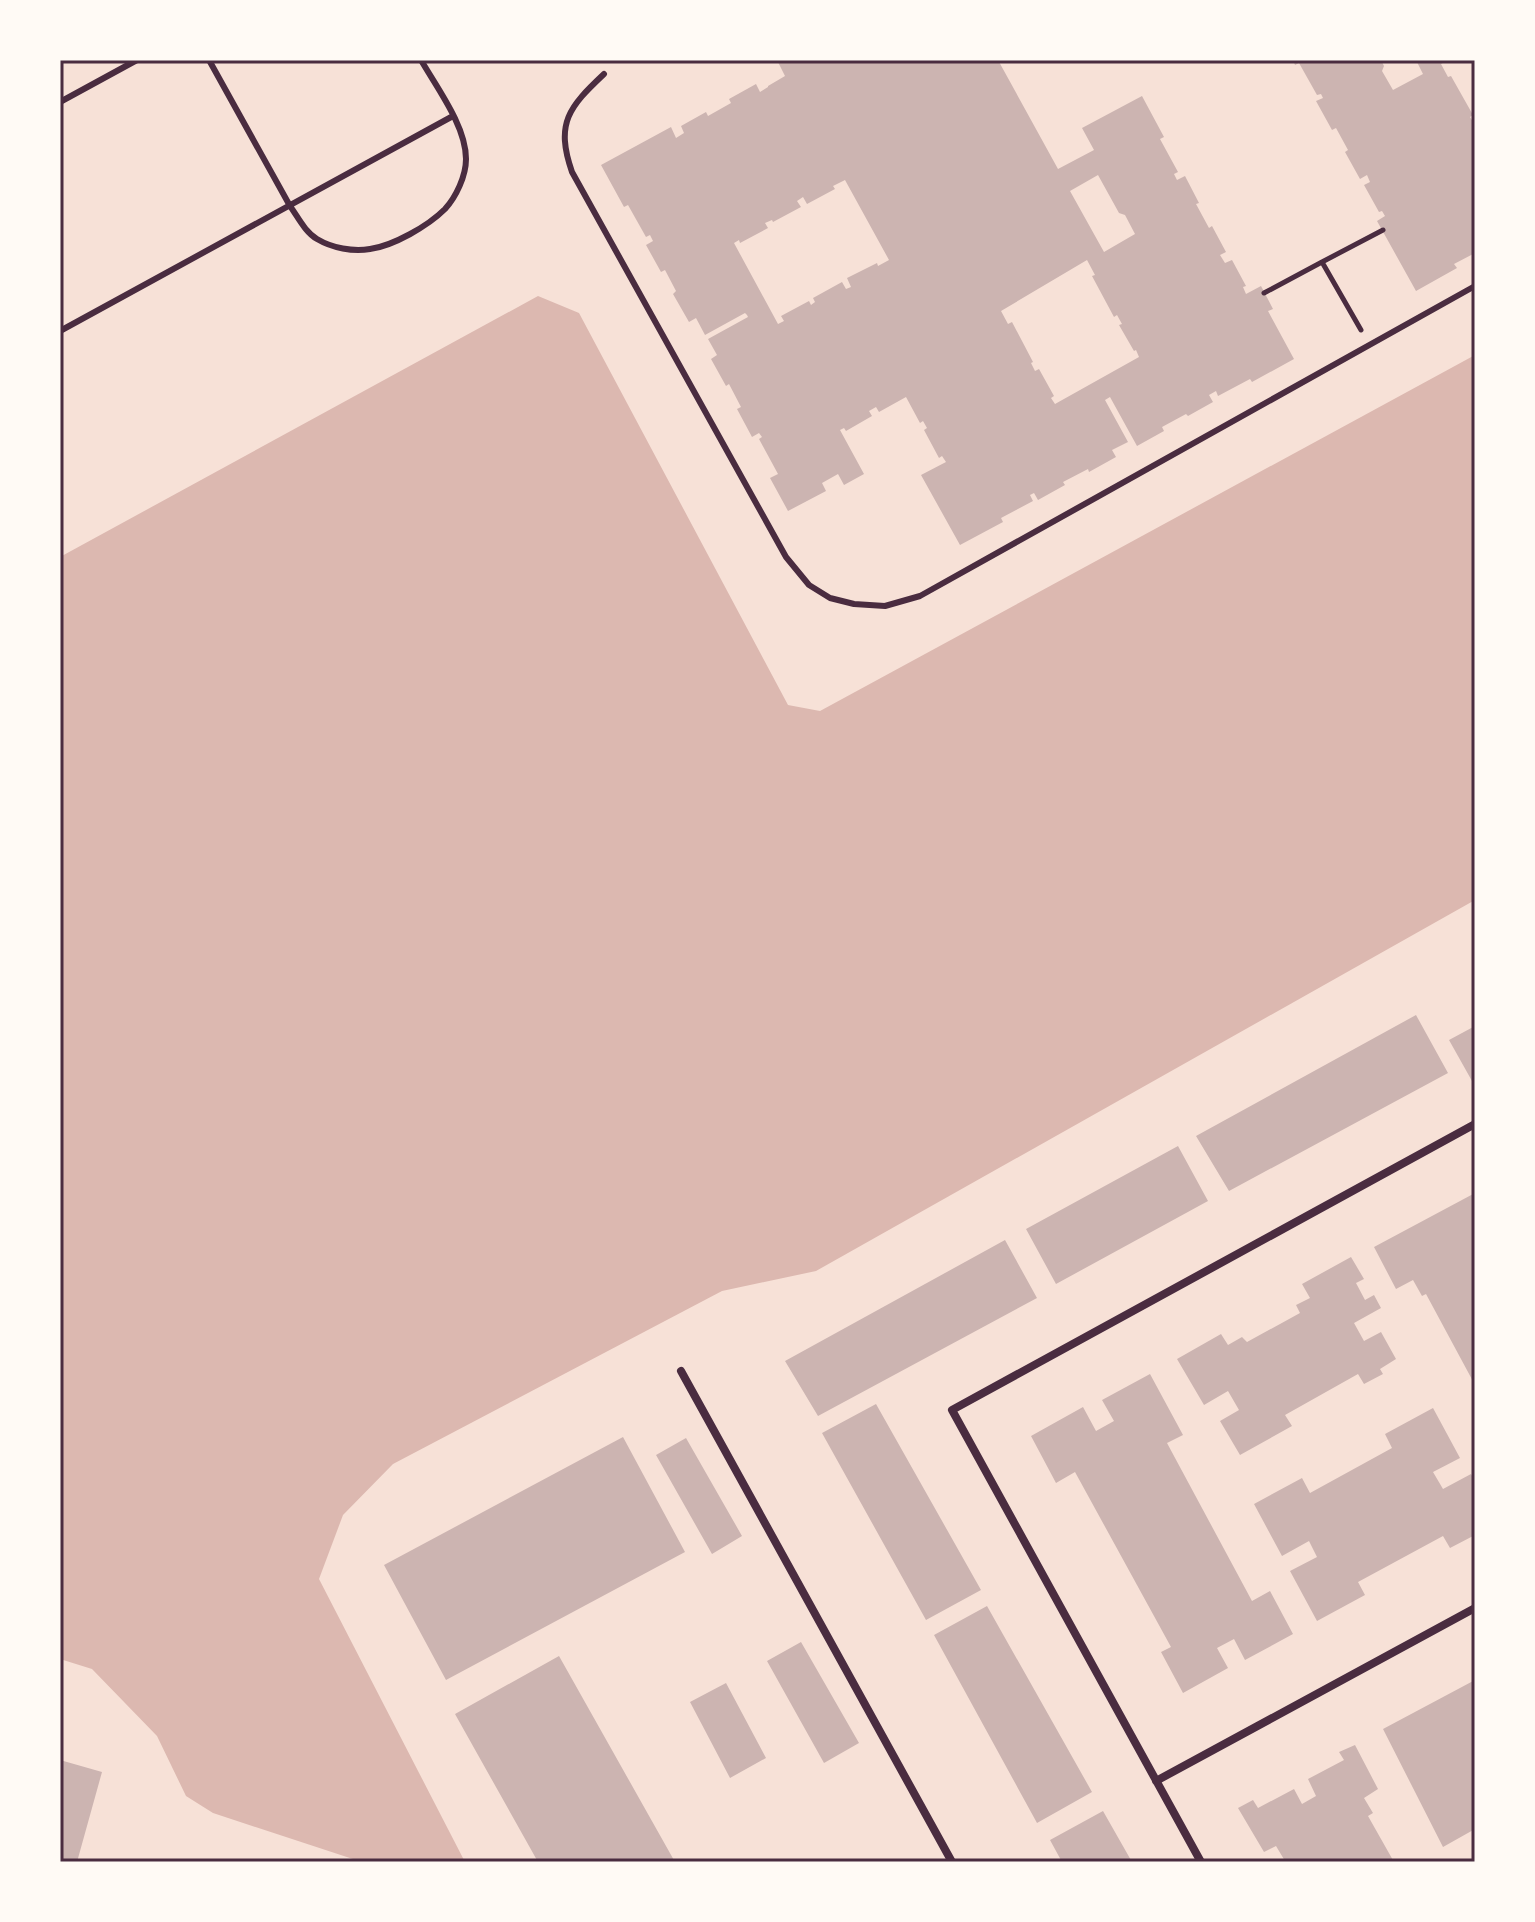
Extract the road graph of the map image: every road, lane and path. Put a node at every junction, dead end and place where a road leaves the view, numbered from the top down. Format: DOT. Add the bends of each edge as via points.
graph roads {
  1 [pos="137,60"];
  2 [pos="209,60"];
  3 [pos="421,60"];
  4 [pos="604,74"];
  5 [pos="60,102"];
  6 [pos="453,116"];
  7 [pos="290,206"];
  8 [pos="1383,230"];
  9 [pos="1322,262"];
  10 [pos="1475,286"];
  11 [pos="1264,293"];
  12 [pos="60,331"];
  13 [pos="1369,344"];
  14 [pos="1475,1124"];
  15 [pos="681,1371"];
  16 [pos="1475,1608"];
  17 [pos="1156,1781"];
  18 [pos="952,1862"];
  19 [pos="1201,1862"];
  1 -- 5 [label="lane"];
  2 -- 7 [label="lane"];
  3 -- 6 [label="lane"];
  4 -- 13 [label="lane" via="579,97 564,128 572,172 786,557 809,585 830,598 885,606 920,596"];
  6 -- 7 [label="lane"];
  6 -- 7 [label="lane" via="466,161 459,188 446,208 389,245 348,250 328,244 315,238"];
  7 -- 12 [label="lane"];
  8 -- 9 [label="path"];
  9 -- 11 [label="path"];
  9 -- 13 [label="path"];
  10 -- 13 [label="lane"];
  14 -- 17 [label="street" via="952,1410"];
  15 -- 18 [label="street"];
  16 -- 17 [label="street"];
  17 -- 19 [label="street"];
}
